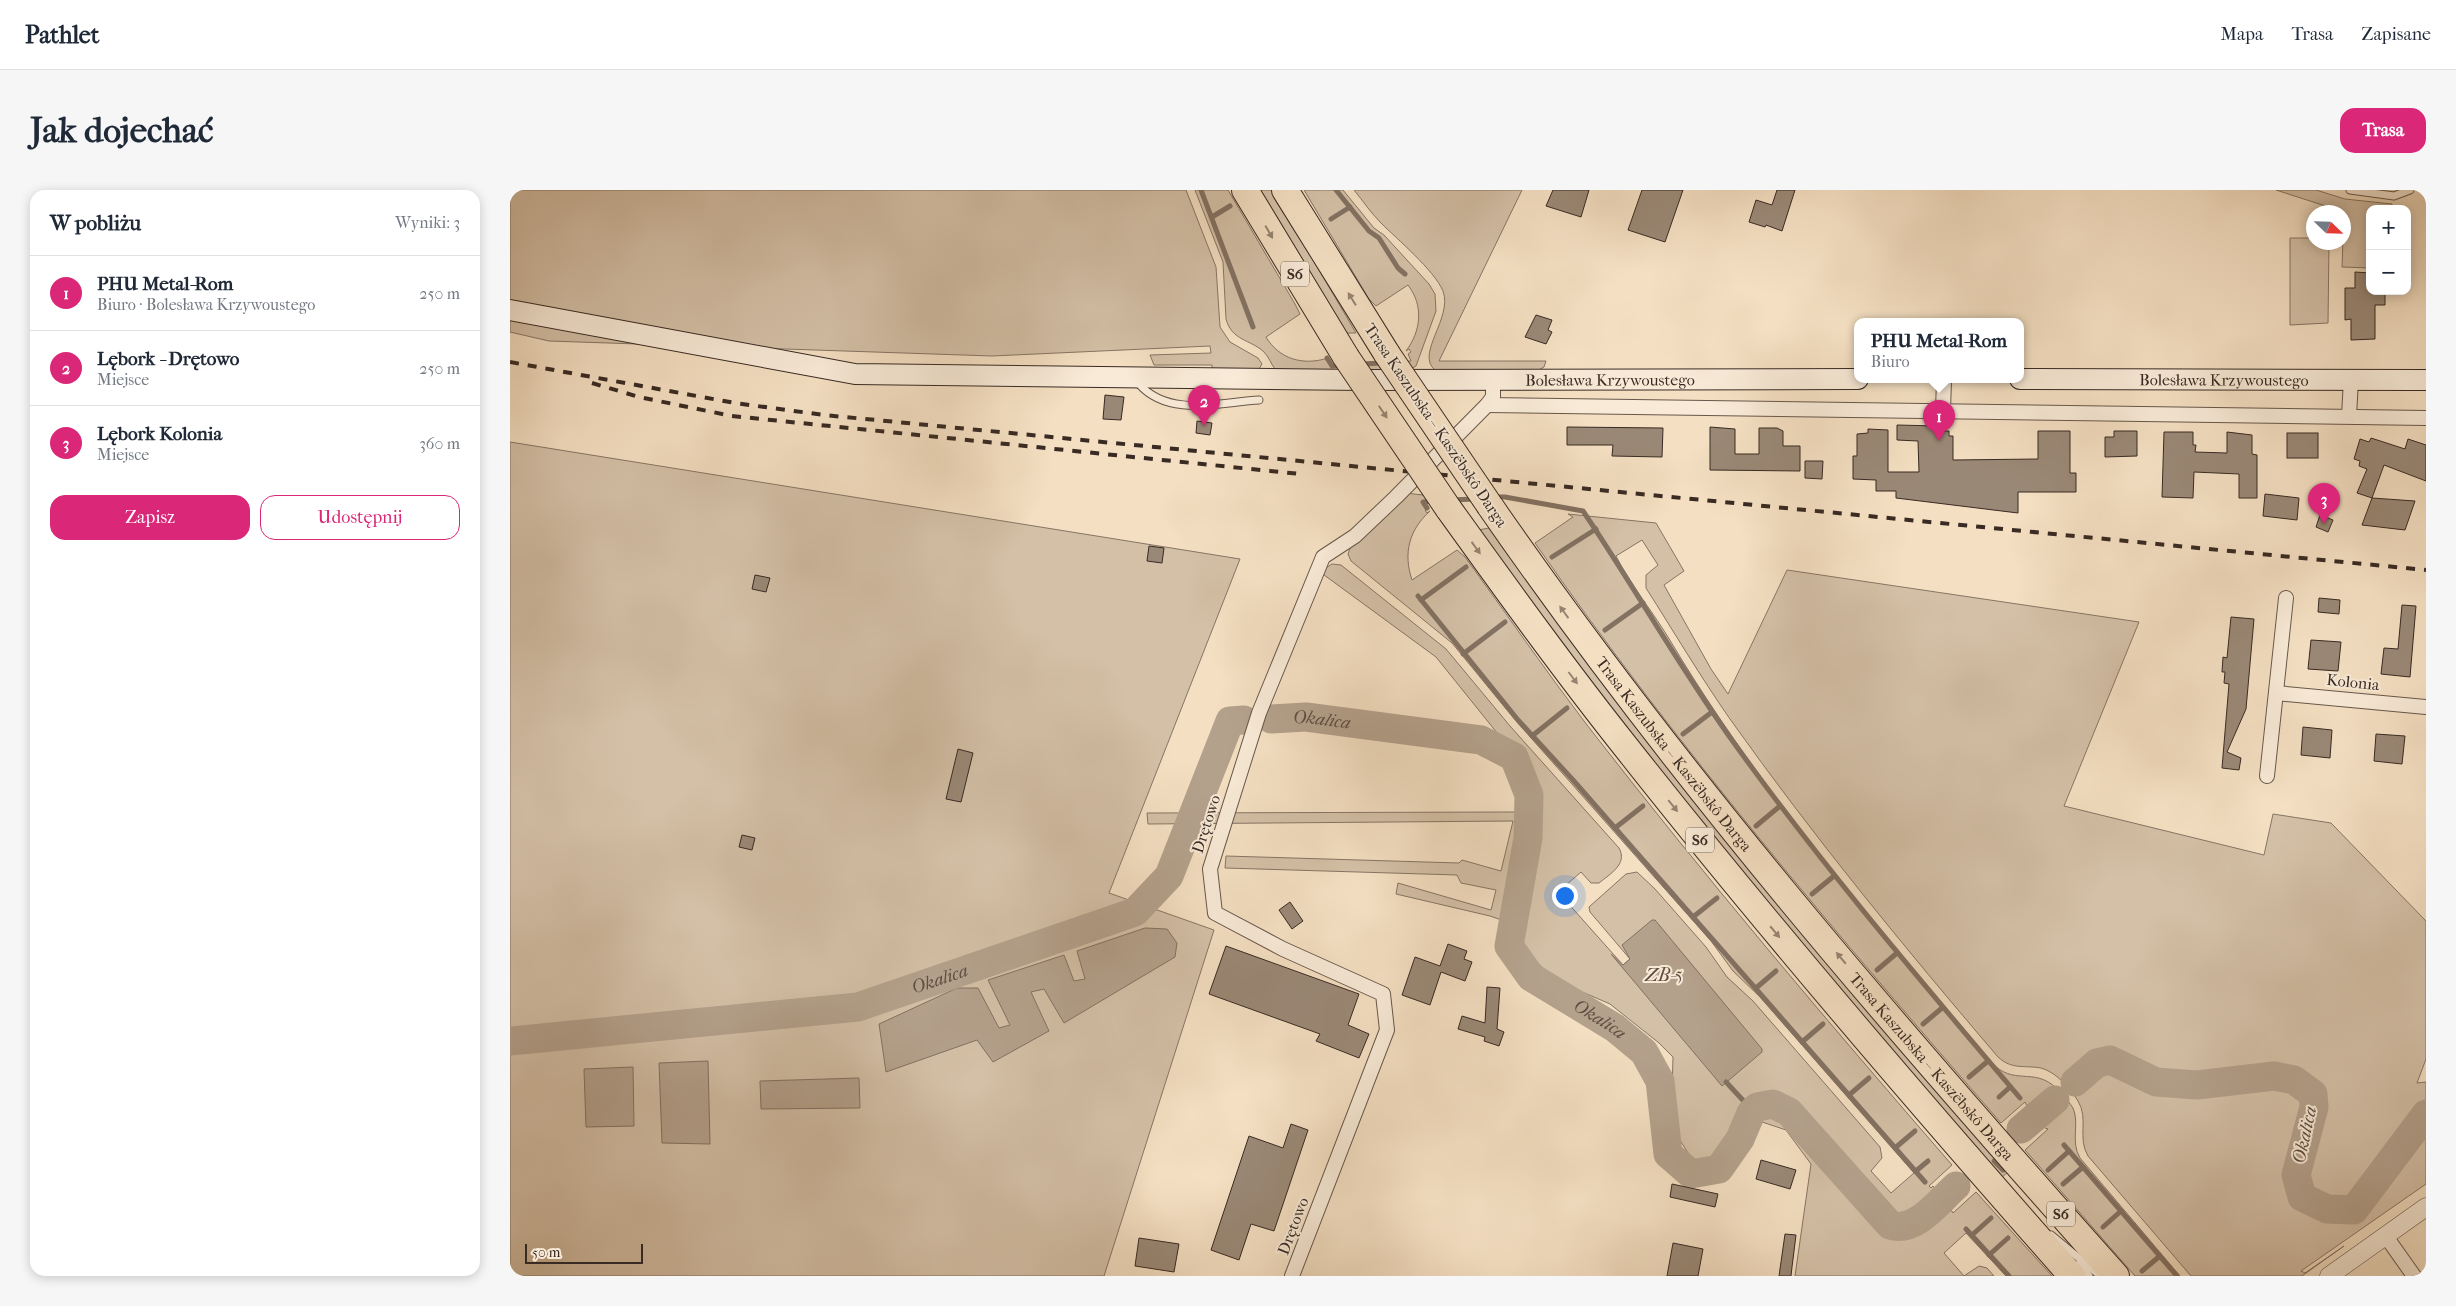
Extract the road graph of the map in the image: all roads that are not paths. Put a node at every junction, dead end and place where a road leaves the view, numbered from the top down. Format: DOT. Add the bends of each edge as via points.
graph roads {
  1 [pos="1245,190"];
  2 [pos="1285,190"];
  3 [pos="2350,190"];
  4 [pos="2410,190"];
  5 [pos="510,310"];
  6 [pos="1138,377"];
  7 [pos="1854,379"];
  8 [pos="2024,379"];
  9 [pos="1493,380"];
  10 [pos="2351,380"];
  11 [pos="2426,380"];
  12 [pos="1944,383"];
  13 [pos="1259,400"];
  14 [pos="1487,405"];
  15 [pos="1943,410"];
  16 [pos="2349,416"];
  17 [pos="2426,418"];
  18 [pos="2286,598"];
  19 [pos="2276,692"];
  20 [pos="2426,707"];
  21 [pos="2267,776"];
  22 [pos="2007,1152"];
  23 [pos="1981,1173"];
  24 [pos="2426,1207"];
  25 [pos="2049,1213"];
  26 [pos="2038,1223"];
  27 [pos="2045,1229"];
  28 [pos="2059,1230"];
  29 [pos="2385,1235"];
  30 [pos="2074,1265"];
  31 [pos="1292,1276"];
  32 [pos="2089,1276"];
  33 [pos="2101,1276"];
  34 [pos="2116,1276"];
  35 [pos="2329,1276"];
  36 [pos="2414,1276"];
  1 -- 23 [label="highway, Trasa Kaszubska – Kaszëbskô Darga / S6, one-way, bridge" via="1346,357 1448,508 1548,646 1777,934"];
  22 -- 2 [label="highway, Trasa Kaszubska – Kaszëbskô Darga / S6, one-way, bridge" via="1802,913 1576,628 1387,354"];
  3 -- 4 [label="lane" via="2394,196"];
  5 -- 6 [label="main road, Bolesława Krzywoustego" via="855,374"];
  6 -- 9 [label="main road, Bolesława Krzywoustego"];
  6 -- 13 [label="lane" via="1138,384 1148,392 1178,404"];
  7 -- 9 [label="main road, Bolesława Krzywoustego"];
  8 -- 10 [label="main road, Bolesława Krzywoustego"];
  9 -- 14 [label="street, Drętowo" via="1493,397"];
  10 -- 11 [label="main road, Bolesława Krzywoustego"];
  10 -- 16 [label="street"];
  12 -- 15 [label="street"];
  14 -- 15 [label="street"];
  14 -- 31 [label="street, Drętowo" via="1355,536 1323,556 1259,713 1210,869 1215,914 1382,994 1387,1030"];
  15 -- 16 [label="street"];
  16 -- 17 [label="street"];
  18 -- 19 [label="street"];
  19 -- 20 [label="street, Kolonia"];
  19 -- 21 [label="street"];
  22 -- 25 [label="lane"];
  22 -- 34 [label="highway, Trasa Kaszubska – Kaszëbskô Darga / S6"];
  23 -- 26 [label="lane"];
  23 -- 30 [label="highway, Trasa Kaszubska – Kaszëbskô Darga / S6"];
  24 -- 29 [label="street"];
  27 -- 30 [label="lane"];
  28 -- 30 [label="lane"];
  29 -- 35 [label="street"];
  29 -- 36 [label="street"];
  30 -- 32 [label="lane"];
  30 -- 33 [label="lane"];
}
